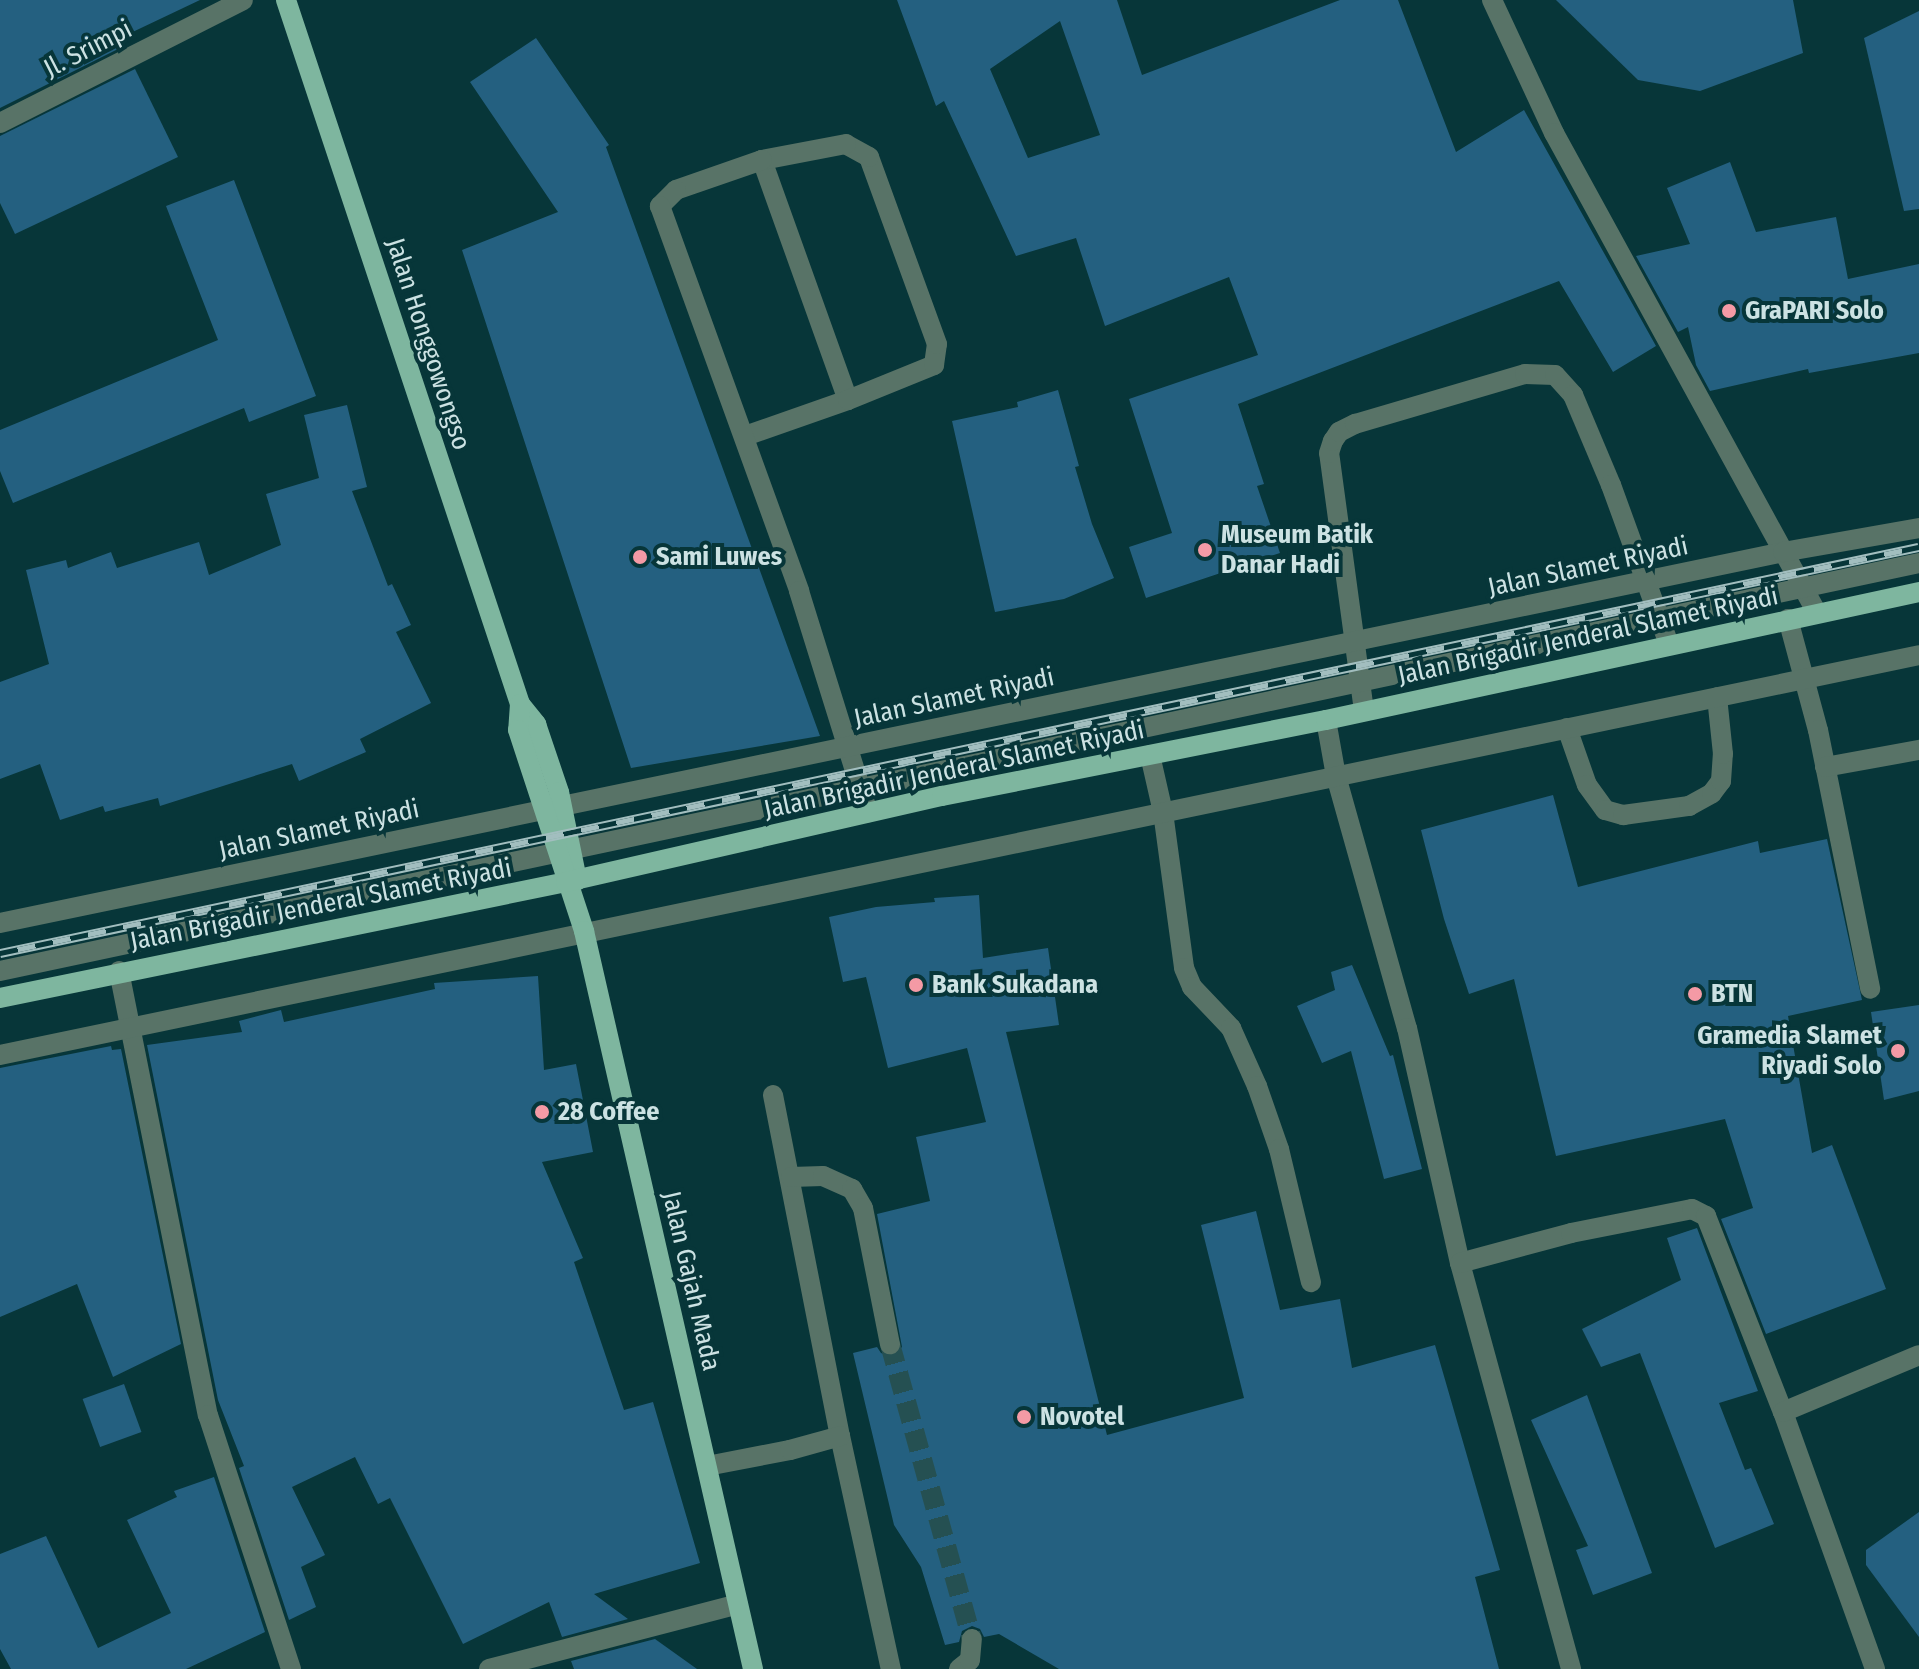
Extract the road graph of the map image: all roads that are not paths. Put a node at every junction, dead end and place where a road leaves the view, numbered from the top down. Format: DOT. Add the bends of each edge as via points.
graph roads {
  1 [pos="243,0"];
  2 [pos="286,0"];
  3 [pos="1492,0"];
  4 [pos="0,123"];
  5 [pos="762,160"];
  6 [pos="848,400"];
  7 [pos="745,436"];
  8 [pos="1919,528"];
  9 [pos="1783,552"];
  10 [pos="1919,563"];
  11 [pos="1646,582"];
  12 [pos="1803,588"];
  13 [pos="1919,592"];
  14 [pos="1817,613"];
  15 [pos="1660,618"];
  16 [pos="1788,619"];
  17 [pos="1354,642"];
  18 [pos="1669,644"];
  19 [pos="1919,655"];
  20 [pos="1803,679"];
  21 [pos="1360,685"];
  22 [pos="1717,697"];
  23 [pos="1364,711"];
  24 [pos="1326,720"];
  25 [pos="1567,728"];
  26 [pos="848,746"];
  27 [pos="1919,750"];
  28 [pos="1150,755"];
  29 [pos="1825,767"];
  30 [pos="1336,776"];
  31 [pos="860,787"];
  32 [pos="552,809"];
  33 [pos="1163,812"];
  34 [pos="868,813"];
  35 [pos="565,853"];
  36 [pos="571,881"];
  37 [pos="0,923"];
  38 [pos="584,931"];
  39 [pos="0,971"];
  40 [pos="119,971"];
  41 [pos="1870,989"];
  42 [pos="0,998"];
  43 [pos="130,1027"];
  44 [pos="0,1055"];
  45 [pos="773,1095"];
  46 [pos="791,1177"];
  47 [pos="1460,1263"];
  48 [pos="1311,1282"];
  49 [pos="890,1344"];
  50 [pos="1919,1355"];
  51 [pos="1783,1412"];
  52 [pos="840,1436"];
  53 [pos="707,1466"];
  54 [pos="738,1604"];
  55 [pos="972,1639"];
  56 [pos="291,1669"];
  57 [pos="489,1669"];
  58 [pos="753,1669"];
  59 [pos="891,1669"];
  60 [pos="959,1669"];
  61 [pos="1571,1669"];
  62 [pos="1875,1669"];
  1 -- 4 [label="street, Jl. Srimpi"];
  2 -- 32 [label="main road, Jalan Honggowongso" via="520,704 518,730"];
  3 -- 9 [label="street" via="1554,133"];
  5 -- 6 [label="street"];
  5 -- 6 [label="street" via="846,144 869,157 937,344 934,365"];
  5 -- 7 [label="street" via="676,190 660,206"];
  6 -- 7 [label="street"];
  7 -- 26 [label="street"];
  8 -- 9 [label="street, Jalan Slamet Riyadi"];
  9 -- 11 [label="street, Jalan Slamet Riyadi"];
  9 -- 12 [label="street"];
  10 -- 12 [label="street"];
  11 -- 15 [label="street"];
  11 -- 17 [label="street, Jalan Slamet Riyadi"];
  11 -- 17 [label="street" via="1573,395 1555,375 1525,374 1355,424 1333,441 1329,453"];
  12 -- 14 [label="street"];
  12 -- 15 [label="street"];
  13 -- 14 [label="main road, Jalan Brigadir Jenderal Slamet Riyadi"];
  14 -- 16 [label="main road, Jalan Brigadir Jenderal Slamet Riyadi"];
  15 -- 18 [label="street"];
  15 -- 21 [label="street"];
  16 -- 18 [label="main road, Jalan Brigadir Jenderal Slamet Riyadi"];
  16 -- 20 [label="street"];
  17 -- 21 [label="street"];
  17 -- 26 [label="street, Jalan Slamet Riyadi"];
  18 -- 23 [label="main road, Jalan Brigadir Jenderal Slamet Riyadi"];
  19 -- 20 [label="street"];
  20 -- 22 [label="street"];
  20 -- 29 [label="street"];
  21 -- 23 [label="street"];
  21 -- 31 [label="street"];
  22 -- 25 [label="street"];
  22 -- 25 [label="street" via="1721,781 1689,806 1623,815 1605,810 1587,785"];
  23 -- 24 [label="main road, Jalan Brigadir Jenderal Slamet Riyadi"];
  24 -- 28 [label="main road, Jalan Brigadir Jenderal Slamet Riyadi"];
  24 -- 30 [label="street"];
  25 -- 30 [label="street"];
  26 -- 31 [label="street"];
  26 -- 32 [label="street, Jalan Slamet Riyadi"];
  27 -- 29 [label="street"];
  28 -- 33 [label="street"];
  28 -- 34 [label="main road, Jalan Brigadir Jenderal Slamet Riyadi"];
  29 -- 41 [label="street"];
  30 -- 33 [label="street"];
  30 -- 47 [label="street" via="1407,1028"];
  31 -- 34 [label="street"];
  31 -- 35 [label="street"];
  32 -- 35 [label="main road, Jalan Honggowongso"];
  32 -- 37 [label="street, Jalan Slamet Riyadi"];
  33 -- 38 [label="street"];
  33 -- 48 [label="street" via="1184,968 1192,987 1231,1028 1257,1086 1279,1149"];
  34 -- 36 [label="main road, Jalan Brigadir Jenderal Slamet Riyadi"];
  35 -- 36 [label="main road, Jalan Honggowongso"];
  35 -- 39 [label="street"];
  36 -- 38 [label="main road, Jalan Gajah Mada"];
  36 -- 40 [label="main road, Jalan Brigadir Jenderal Slamet Riyadi"];
  38 -- 43 [label="street"];
  38 -- 53 [label="main road, Jalan Gajah Mada"];
  40 -- 42 [label="main road, Jalan Brigadir Jenderal Slamet Riyadi"];
  40 -- 43 [label="street"];
  43 -- 44 [label="street"];
  43 -- 56 [label="street" via="208,1415"];
  45 -- 46 [label="street"];
  46 -- 49 [label="street" via="823,1176 852,1189 863,1208"];
  46 -- 52 [label="street"];
  47 -- 51 [label="street" via="1571,1233 1696,1210 1710,1222"];
  47 -- 61 [label="street"];
  50 -- 51 [label="street"];
  51 -- 62 [label="street"];
  52 -- 53 [label="street"];
  52 -- 59 [label="street"];
  53 -- 54 [label="main road, Jalan Gajah Mada"];
  54 -- 57 [label="street"];
  54 -- 58 [label="main road, Jalan Gajah Mada"];
  55 -- 60 [label="street" via="970,1660"];
}
